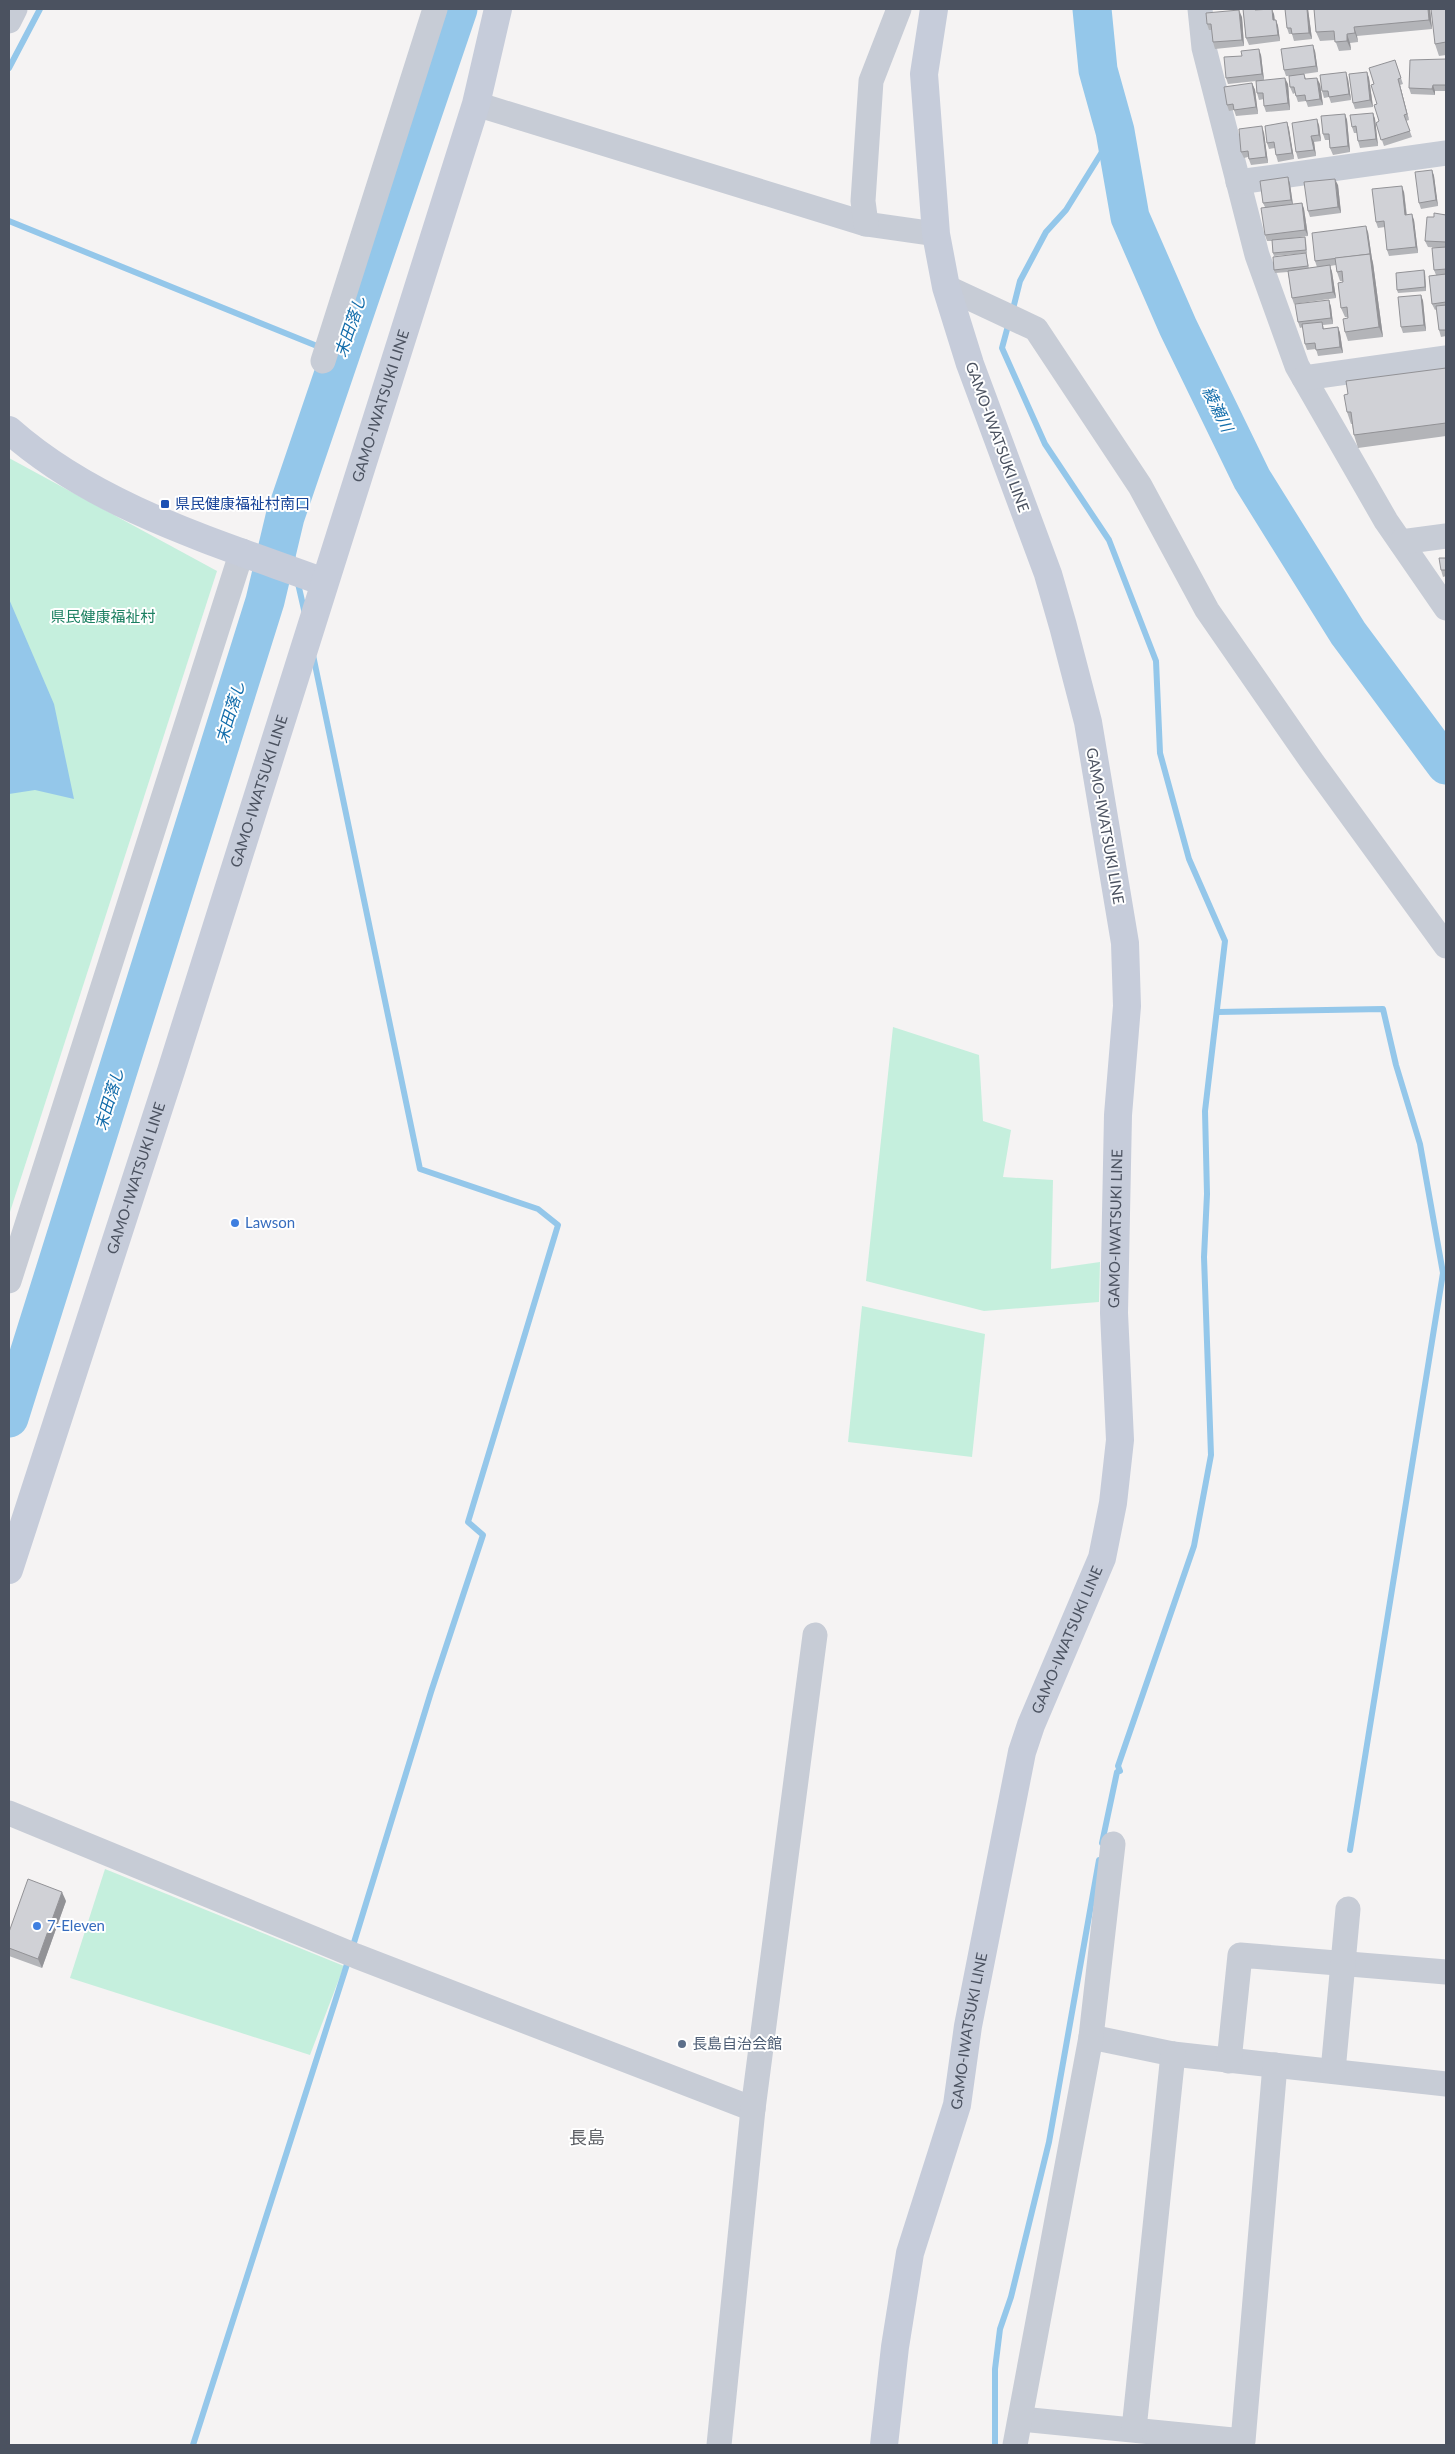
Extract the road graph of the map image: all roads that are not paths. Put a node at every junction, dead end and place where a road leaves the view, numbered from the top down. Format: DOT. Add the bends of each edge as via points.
graph roads {
  1 [pos="15,9"];
  2 [pos="435,9"];
  3 [pos="498,9"];
  4 [pos="898,9"];
  5 [pos="934,9"];
  6 [pos="1200,9"];
  7 [pos="9,21"];
  8 [pos="476,104"];
  9 [pos="1446,153"];
  10 [pos="1238,182"];
  11 [pos="866,224"];
  12 [pos="936,234"];
  13 [pos="946,287"];
  14 [pos="1446,358"];
  15 [pos="323,360"];
  16 [pos="1304,378"];
  17 [pos="9,430"];
  18 [pos="1446,536"];
  19 [pos="1401,542"];
  20 [pos="242,552"];
  21 [pos="324,582"];
  22 [pos="1446,608"];
  23 [pos="1446,946"];
  24 [pos="9,1280"];
  25 [pos="9,1570"];
  26 [pos="815,1635"];
  27 [pos="9,1813"];
  28 [pos="1113,1844"];
  29 [pos="1348,1908"];
  30 [pos="1342,1963"];
  31 [pos="1446,1972"];
  32 [pos="1091,2037"];
  33 [pos="1173,2054"];
  34 [pos="1230,2061"];
  35 [pos="1276,2065"];
  36 [pos="1333,2072"];
  37 [pos="1446,2084"];
  38 [pos="753,2109"];
  39 [pos="1021,2419"];
  40 [pos="1134,2429"];
  41 [pos="719,2445"];
  42 [pos="884,2445"];
  43 [pos="1015,2445"];
  1 -- 7 [label="street"];
  2 -- 15 [label="street"];
  3 -- 8 [label="main road, GAMO-IWATSUKI LINE"];
  4 -- 11 [label="street" via="871,81 863,201"];
  5 -- 12 [label="main road, GAMO-IWATSUKI LINE" via="924,74"];
  6 -- 10 [label="street" via="1204,48"];
  8 -- 11 [label="street"];
  8 -- 21 [label="main road, GAMO-IWATSUKI LINE"];
  9 -- 10 [label="street"];
  10 -- 16 [label="street" via="1257,254"];
  11 -- 12 [label="street"];
  12 -- 13 [label="main road, GAMO-IWATSUKI LINE"];
  13 -- 23 [label="street" via="1036,328 1140,486 1207,610"];
  13 -- 42 [label="main road, GAMO-IWATSUKI LINE" via="970,364 1048,574 1064,626 1088,722 1125,943 1127,1006 1118,1115 1114,1313 1120,1440 1113,1503 1102,1558 1022,1752 968,2026 958,2106 910,2253"];
  14 -- 16 [label="street"];
  16 -- 19 [label="street"];
  17 -- 20 [label="main road" via="31,450 107,496 138,512"];
  18 -- 19 [label="street"];
  19 -- 22 [label="street"];
  20 -- 21 [label="main road"];
  20 -- 24 [label="street"];
  21 -- 25 [label="main road, GAMO-IWATSUKI LINE" via="168,1080"];
  26 -- 38 [label="street"];
  27 -- 38 [label="street" via="346,1952"];
  28 -- 32 [label="street"];
  29 -- 30 [label="street"];
  30 -- 31 [label="street"];
  30 -- 34 [label="street" via="1240,1955"];
  30 -- 36 [label="street"];
  32 -- 33 [label="street"];
  32 -- 39 [label="street"];
  33 -- 34 [label="street"];
  33 -- 40 [label="street"];
  34 -- 35 [label="street"];
  35 -- 36 [label="street"];
  35 -- 40 [label="street" via="1243,2441"];
  36 -- 37 [label="street"];
  38 -- 41 [label="street"];
  39 -- 40 [label="street"];
  39 -- 43 [label="street"];
}
